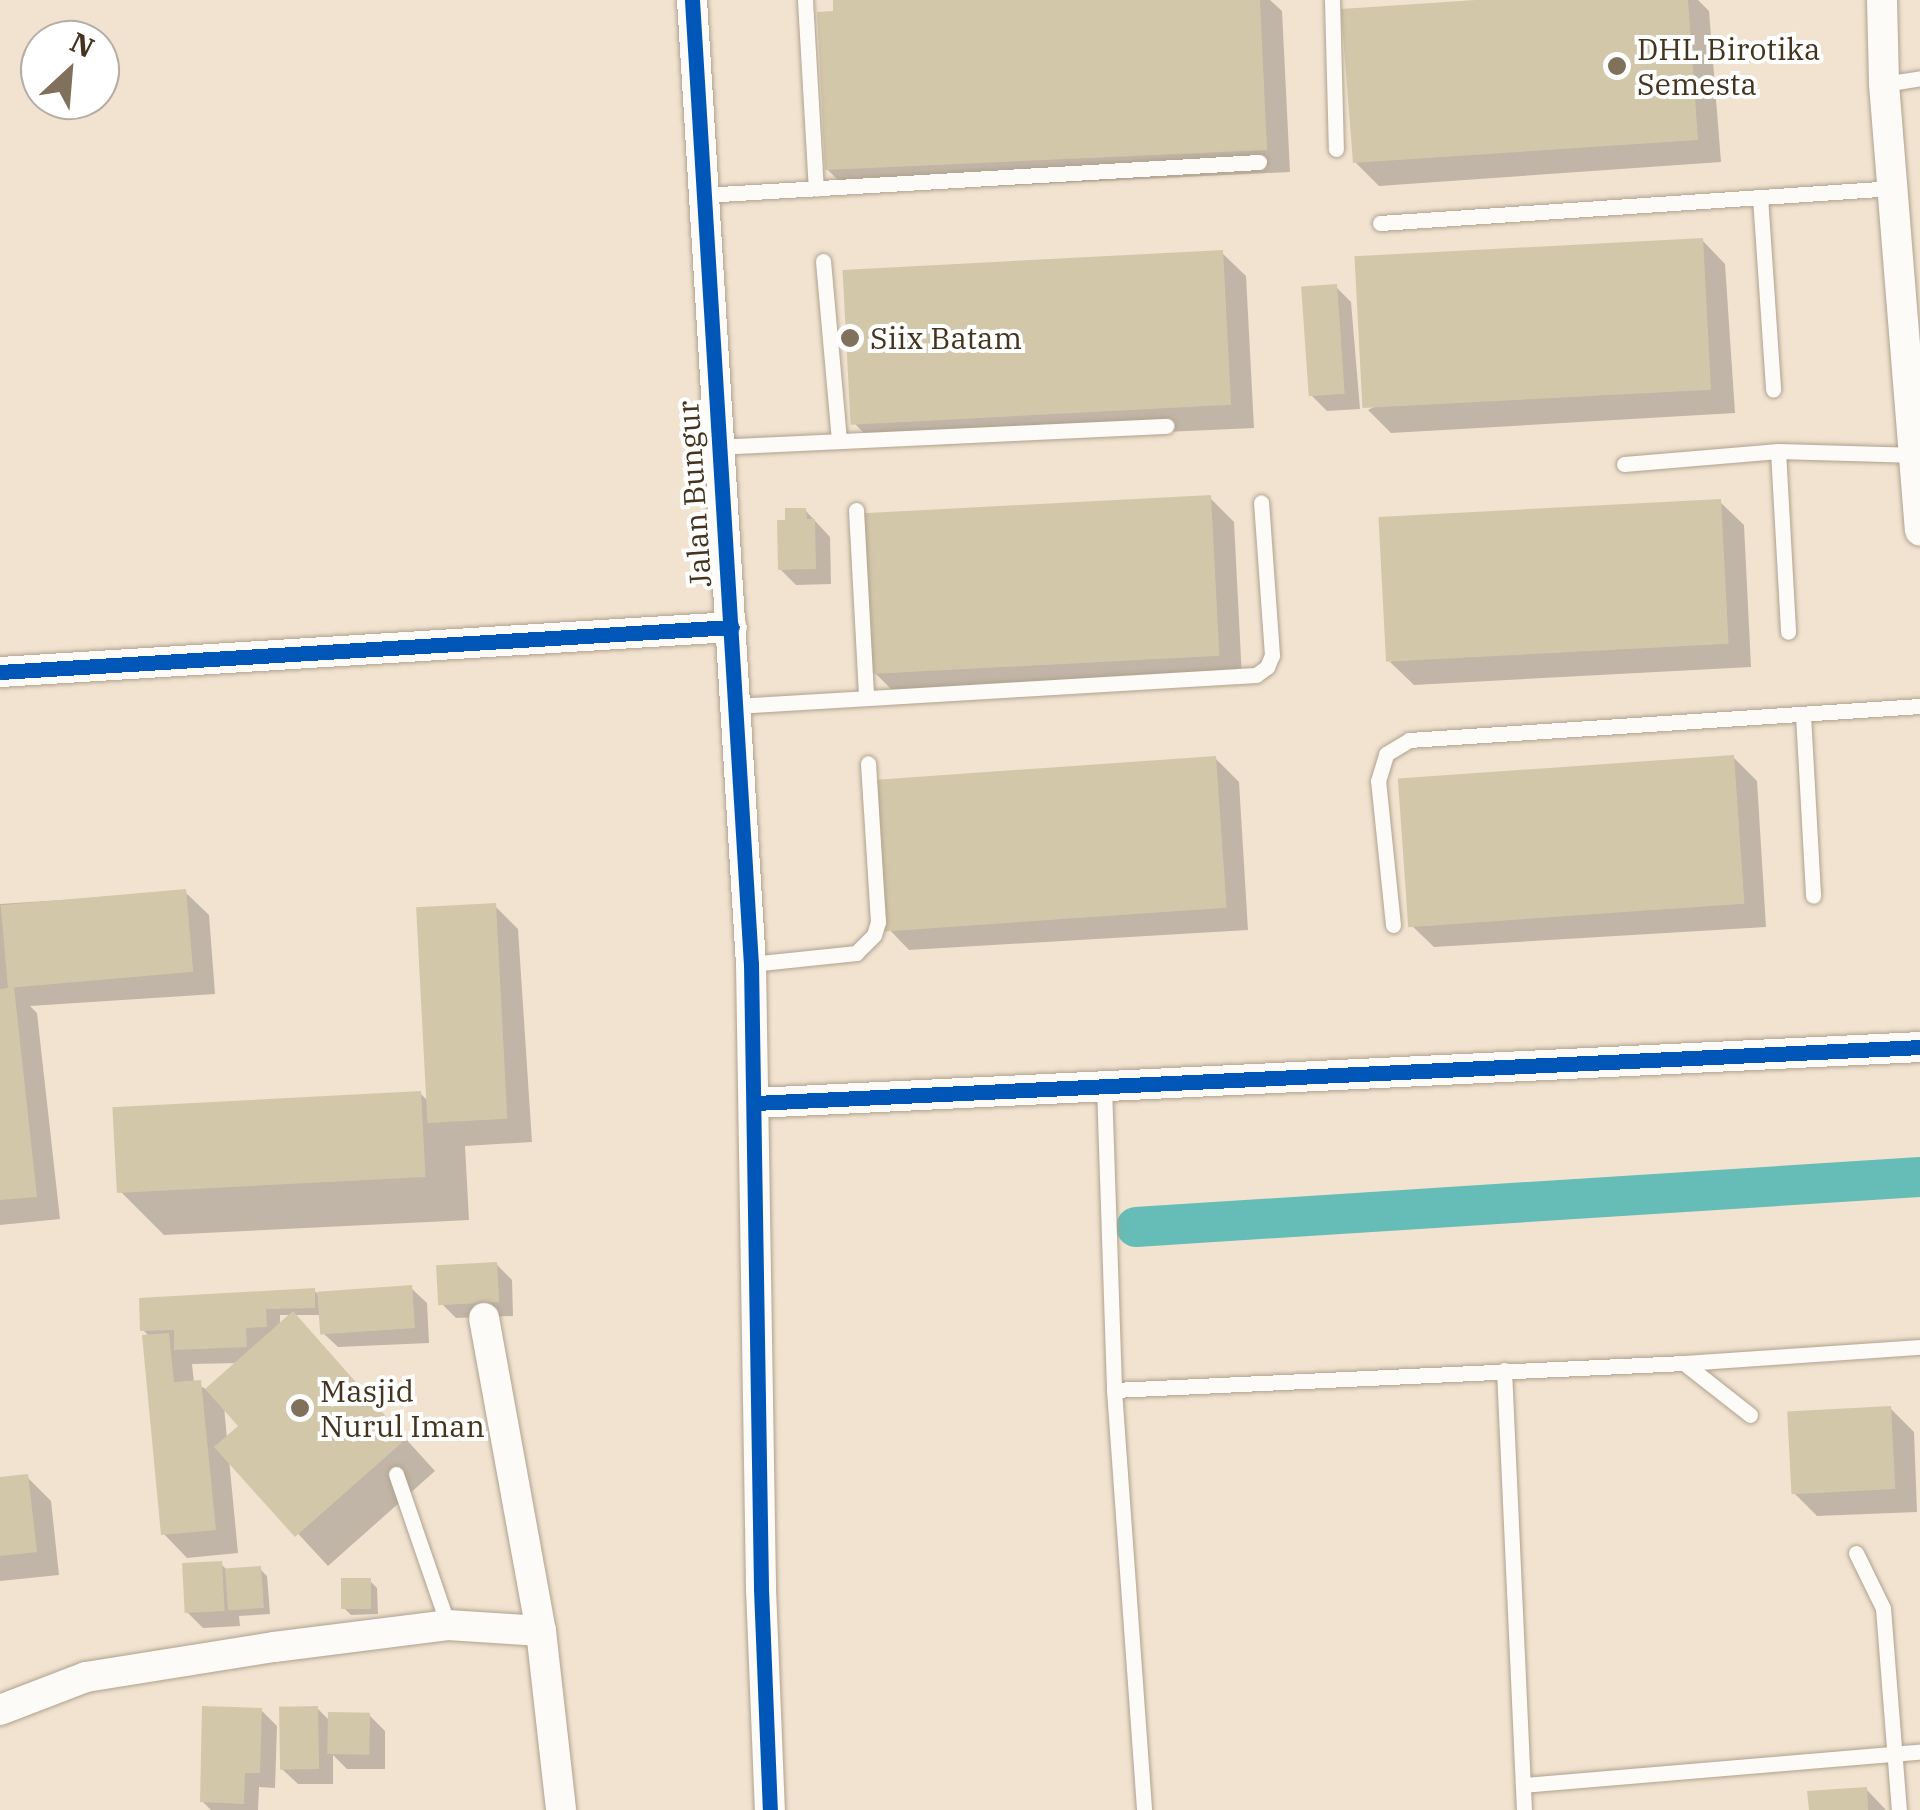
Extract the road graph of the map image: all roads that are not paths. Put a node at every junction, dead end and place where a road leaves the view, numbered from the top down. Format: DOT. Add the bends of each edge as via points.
graph roads {
  1 [pos="692,0"];
  2 [pos="805,0"];
  3 [pos="1332,0"];
  4 [pos="1882,0"];
  5 [pos="1920,78"];
  6 [pos="1884,84"];
  7 [pos="1336,149"];
  8 [pos="1258,162"];
  9 [pos="1894,188"];
  10 [pos="816,189"];
  11 [pos="704,195"];
  12 [pos="1760,197"];
  13 [pos="1380,223"];
  14 [pos="823,261"];
  15 [pos="1773,390"];
  16 [pos="1167,426"];
  17 [pos="839,439"];
  18 [pos="716,446"];
  19 [pos="1778,450"];
  20 [pos="1918,455"];
  21 [pos="1624,464"];
  22 [pos="1261,502"];
  23 [pos="856,510"];
  24 [pos="1920,531"];
  25 [pos="732,627"];
  26 [pos="1788,632"];
  27 [pos="0,672"];
  28 [pos="866,695"];
  29 [pos="735,706"];
  30 [pos="1920,706"];
  31 [pos="1804,714"];
  32 [pos="868,763"];
  33 [pos="1812,896"];
  34 [pos="1393,925"];
  35 [pos="751,964"];
  36 [pos="1920,1047"];
  37 [pos="1104,1086"];
  38 [pos="755,1103"];
  39 [pos="484,1318"];
  40 [pos="1920,1347"];
  41 [pos="1684,1363"];
  42 [pos="1504,1370"];
  43 [pos="1114,1390"];
  44 [pos="1750,1415"];
  45 [pos="396,1474"];
  46 [pos="1856,1553"];
  47 [pos="448,1625"];
  48 [pos="541,1631"];
  49 [pos="0,1710"];
  50 [pos="1920,1752"];
  51 [pos="1897,1753"];
  52 [pos="1523,1785"];
  53 [pos="560,1810"];
  54 [pos="770,1810"];
  55 [pos="1144,1810"];
  56 [pos="1524,1810"];
  57 [pos="1899,1810"];
  1 -- 11 [label="street, Jalan Bungur"];
  2 -- 10 [label="lane"];
  3 -- 7 [label="lane"];
  4 -- 6 [label="street"];
  5 -- 6 [label="lane"];
  6 -- 9 [label="street"];
  8 -- 10 [label="lane"];
  9 -- 12 [label="lane"];
  9 -- 20 [label="street"];
  10 -- 11 [label="lane"];
  11 -- 18 [label="street, Jalan Bungur"];
  12 -- 13 [label="lane"];
  12 -- 15 [label="lane"];
  14 -- 17 [label="lane"];
  16 -- 17 [label="lane"];
  17 -- 18 [label="lane"];
  18 -- 25 [label="street, Jalan Bungur"];
  19 -- 20 [label="lane"];
  19 -- 21 [label="lane"];
  19 -- 26 [label="lane"];
  20 -- 24 [label="street"];
  22 -- 28 [label="lane" via="1272,655 1256,675"];
  23 -- 28 [label="lane"];
  25 -- 27 [label="street"];
  25 -- 29 [label="street, Jalan Bungur"];
  28 -- 29 [label="lane"];
  29 -- 35 [label="street, Jalan Bungur"];
  30 -- 31 [label="lane"];
  31 -- 33 [label="lane"];
  31 -- 34 [label="lane" via="1396,746 1386,754 1378,782"];
  32 -- 35 [label="lane" via="874,935 856,953"];
  35 -- 38 [label="street, Jalan Bungur"];
  36 -- 37 [label="street"];
  37 -- 38 [label="street"];
  37 -- 43 [label="lane"];
  38 -- 54 [label="street, Jalan Bungur"];
  39 -- 48 [label="street"];
  40 -- 41 [label="lane"];
  41 -- 42 [label="lane"];
  41 -- 44 [label="lane"];
  42 -- 43 [label="lane"];
  42 -- 52 [label="lane"];
  43 -- 55 [label="lane"];
  45 -- 47 [label="lane"];
  46 -- 51 [label="lane" via="1882,1608"];
  47 -- 48 [label="street"];
  47 -- 49 [label="street" via="86,1677"];
  48 -- 53 [label="street"];
  50 -- 51 [label="lane"];
  51 -- 52 [label="lane"];
  51 -- 57 [label="lane"];
  52 -- 56 [label="lane"];
}
